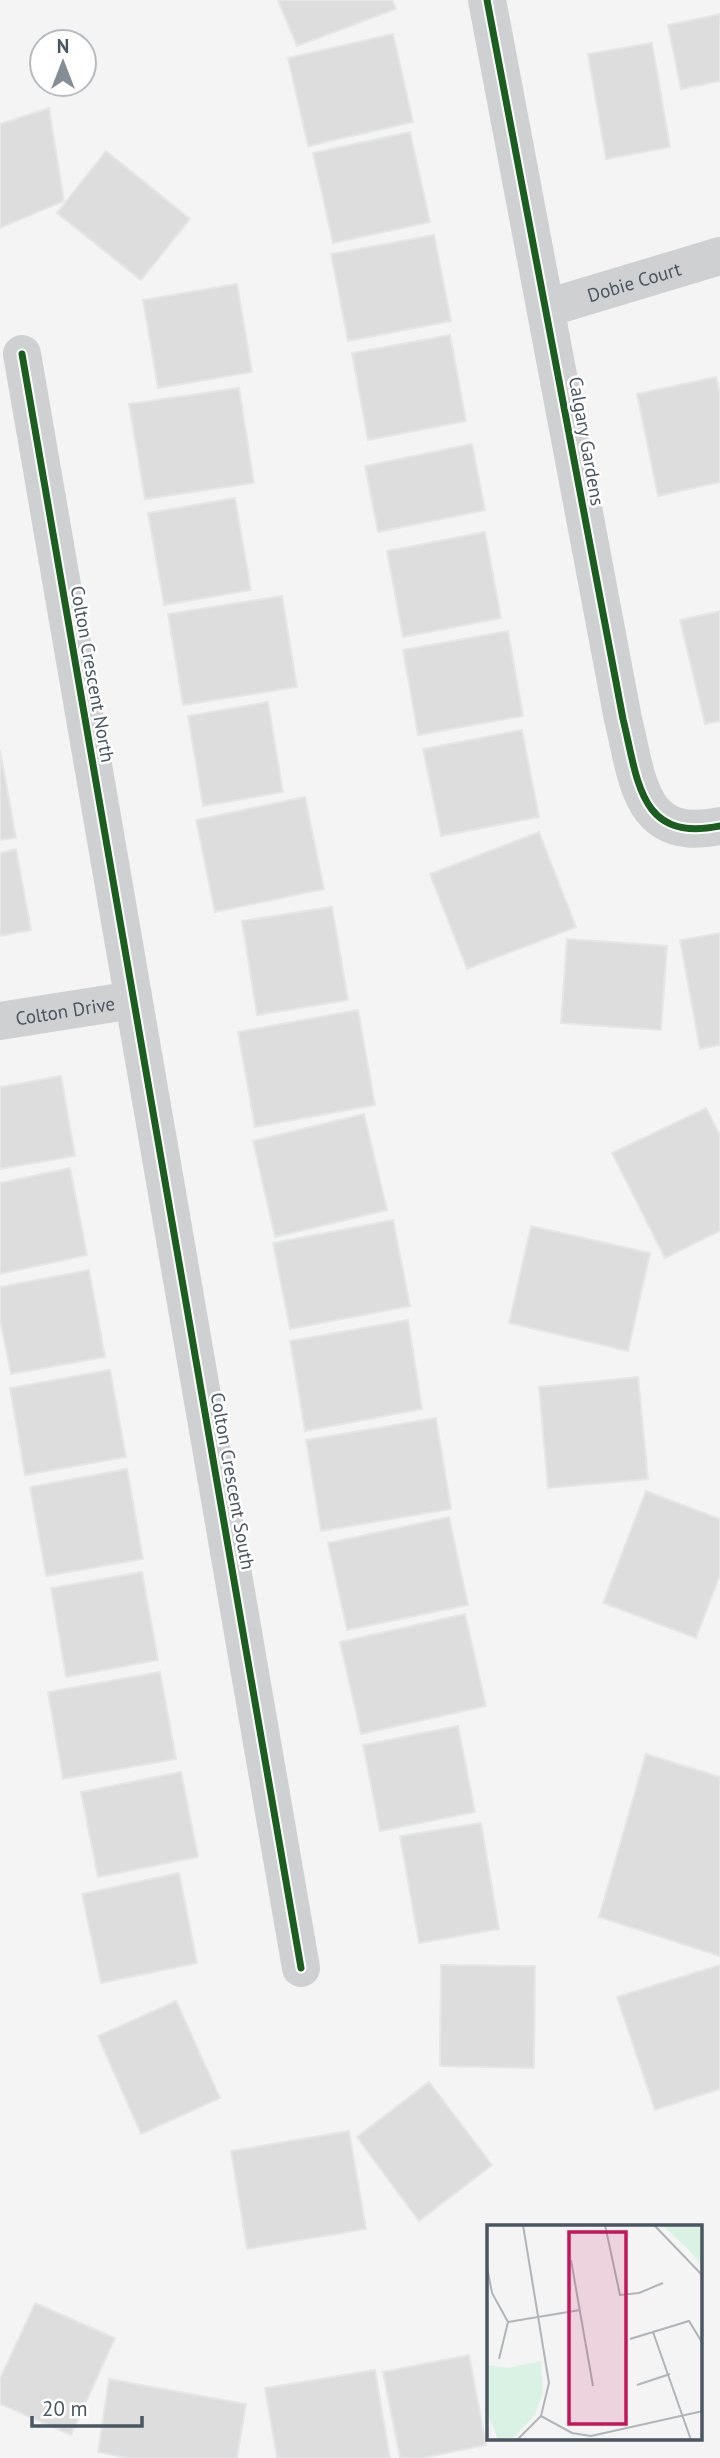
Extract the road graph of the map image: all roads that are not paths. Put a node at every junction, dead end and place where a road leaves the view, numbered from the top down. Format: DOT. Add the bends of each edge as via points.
graph roads {
  1 [pos="487,0"];
  2 [pos="720,256"];
  3 [pos="547,308"];
  4 [pos="22,354"];
  5 [pos="720,826"];
  6 [pos="133,1000"];
  7 [pos="0,1021"];
  8 [pos="302,1968"];
  1 -- 3 [label="street, Calgary Gardens"];
  2 -- 3 [label="street, Dobie Court"];
  3 -- 5 [label="street, Calgary Gardens" via="623,719 647,806 667,825 699,830"];
  4 -- 6 [label="street, Colton Crescent North"];
  6 -- 7 [label="street, Colton Drive"];
  6 -- 8 [label="street, Colton Crescent South"];
}
